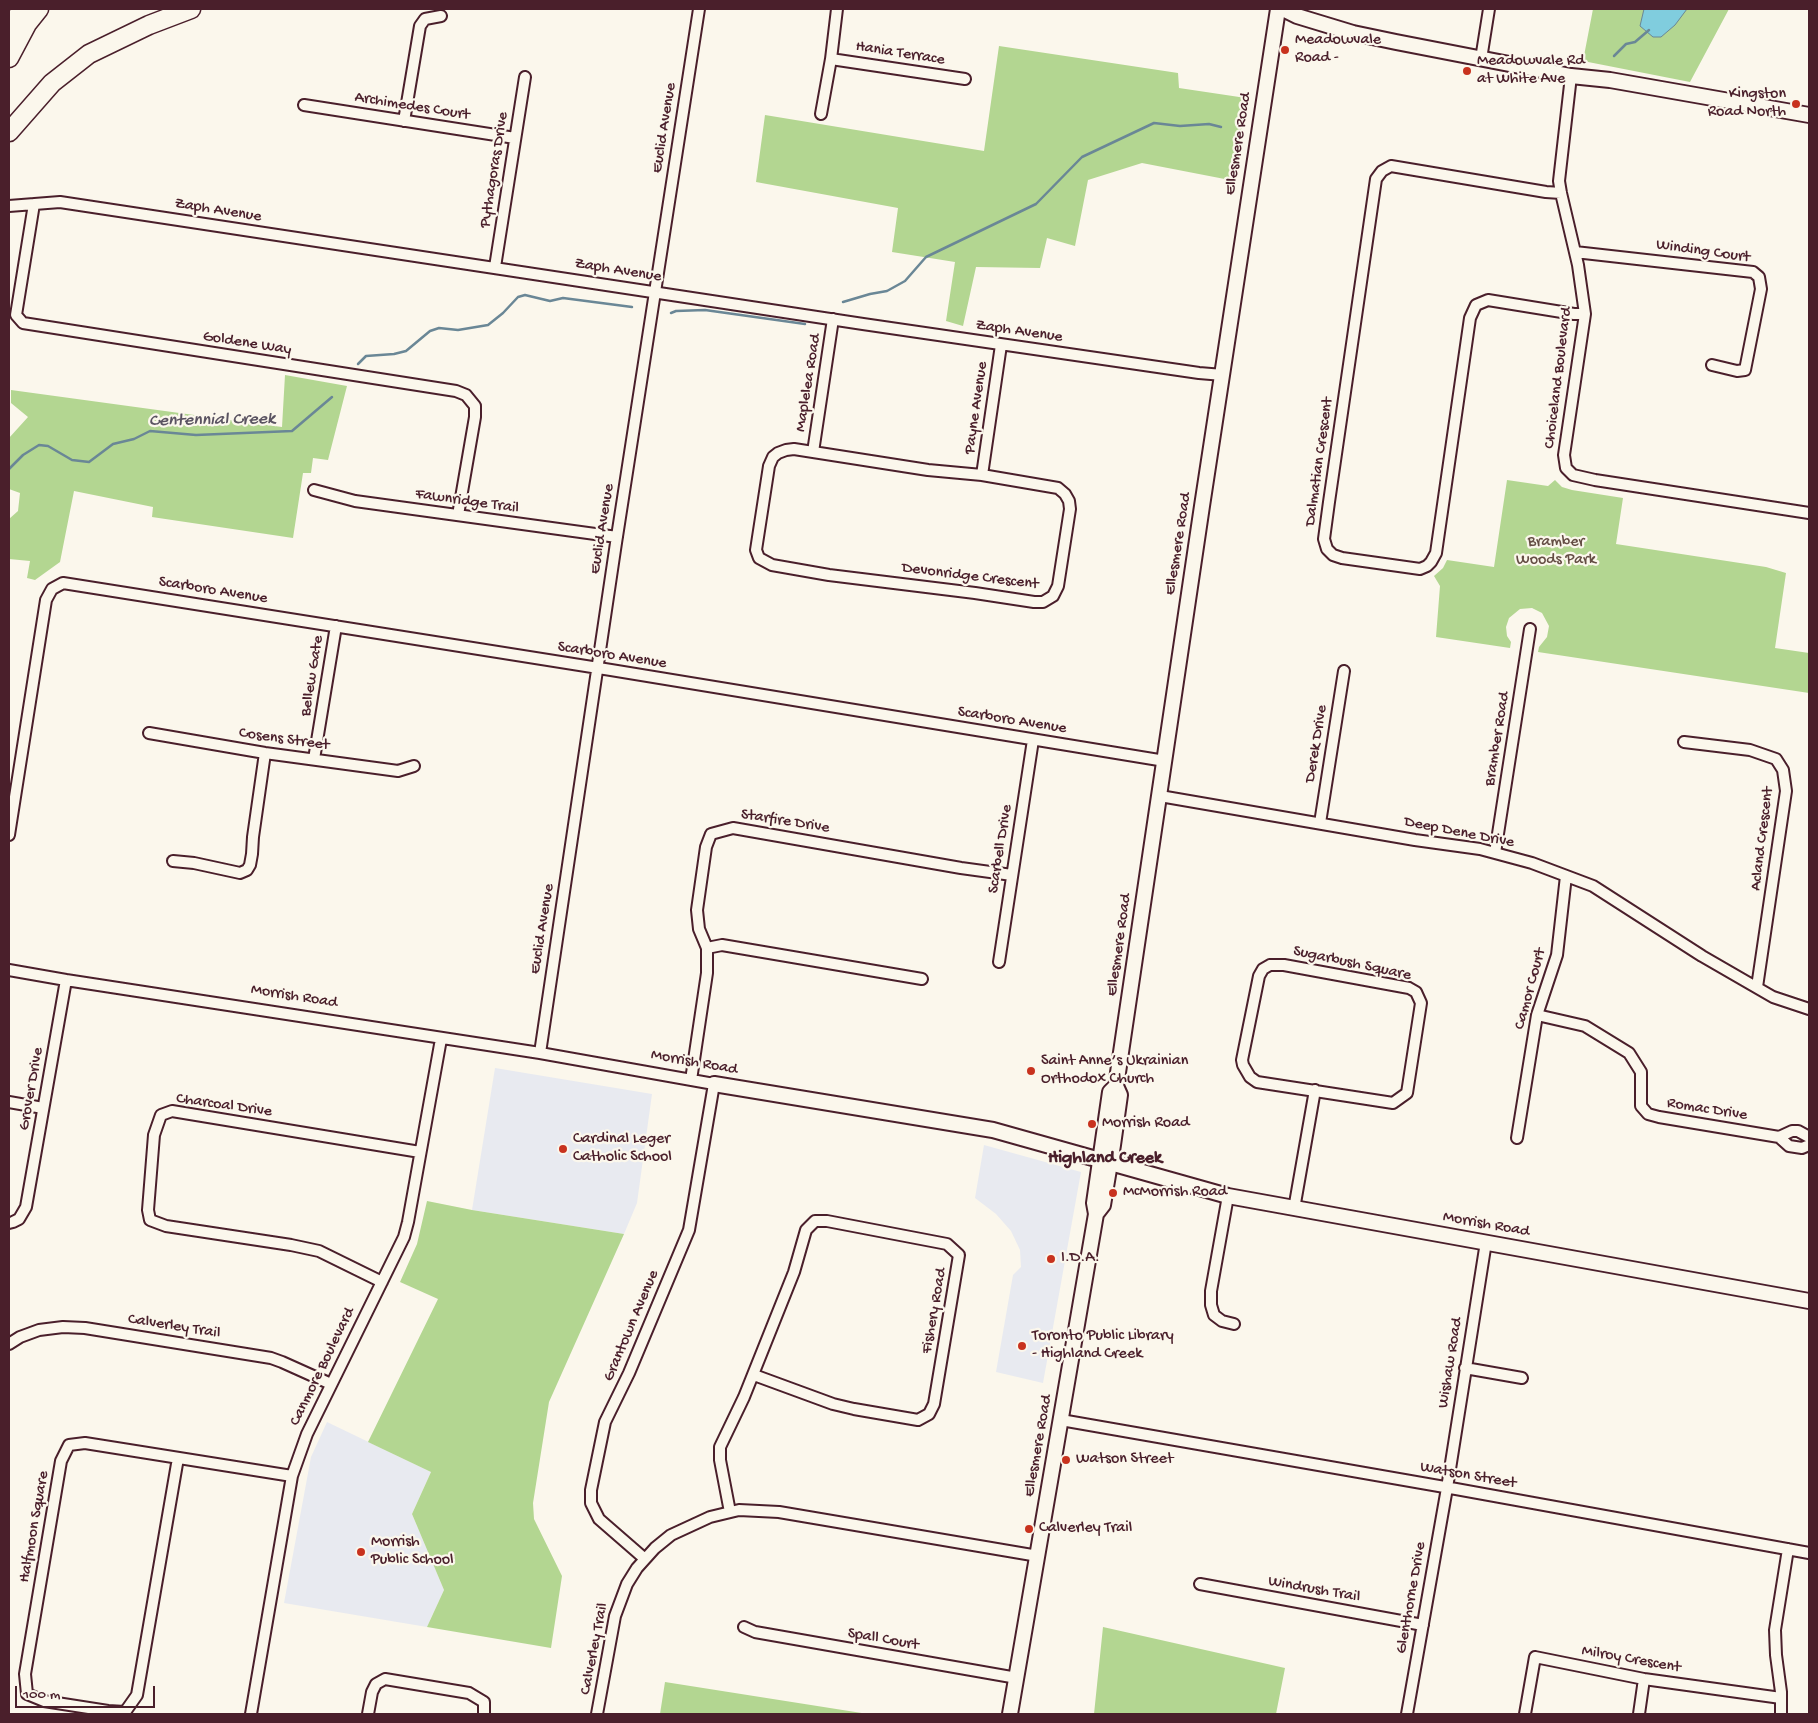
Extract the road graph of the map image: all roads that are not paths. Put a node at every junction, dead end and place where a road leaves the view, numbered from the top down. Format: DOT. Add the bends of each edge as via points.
graph roads {
  1 [pos="22,9"];
  2 [pos="39,9"];
  3 [pos="191,9"];
  4 [pos="699,9"];
  5 [pos="837,9"];
  6 [pos="1278,9"];
  7 [pos="1283,9"];
  8 [pos="1489,9"];
  9 [pos="441,16"];
  10 [pos="9,29"];
  11 [pos="9,58"];
  12 [pos="831,59"];
  13 [pos="1481,59"];
  14 [pos="1571,76"];
  15 [pos="525,77"];
  16 [pos="964,79"];
  17 [pos="304,105"];
  18 [pos="821,114"];
  19 [pos="1809,115"];
  20 [pos="404,120"];
  21 [pos="9,132"];
  22 [pos="515,138"];
  23 [pos="1561,193"];
  24 [pos="34,204"];
  25 [pos="9,206"];
  26 [pos="1575,252"];
  27 [pos="495,268"];
  28 [pos="655,292"];
  29 [pos="1586,314"];
  30 [pos="833,319"];
  31 [pos="1002,345"];
  32 [pos="1712,365"];
  33 [pos="1223,375"];
  34 [pos="813,452"];
  35 [pos="982,475"];
  36 [pos="314,490"];
  37 [pos="1809,513"];
  38 [pos="458,515"];
  39 [pos="617,537"];
  40 [pos="336,626"];
  41 [pos="1530,629"];
  42 [pos="598,669"];
  43 [pos="1344,671"];
  44 [pos="149,733"];
  45 [pos="1033,740"];
  46 [pos="1684,742"];
  47 [pos="265,753"];
  48 [pos="314,759"];
  49 [pos="1165,761"];
  50 [pos="414,766"];
  51 [pos="1160,796"];
  52 [pos="1320,822"];
  53 [pos="9,835"];
  54 [pos="1496,854"];
  55 [pos="173,861"];
  56 [pos="1012,875"];
  57 [pos="1566,876"];
  58 [pos="707,948"];
  59 [pos="999,962"];
  60 [pos="9,970"];
  61 [pos="922,979"];
  62 [pos="66,980"];
  63 [pos="1757,987"];
  64 [pos="1809,1009"];
  65 [pos="1537,1015"];
  66 [pos="441,1039"];
  67 [pos="540,1053"];
  68 [pos="690,1080"];
  69 [pos="714,1084"];
  70 [pos="1315,1090"];
  71 [pos="9,1102"];
  72 [pos="43,1108"];
  73 [pos="1809,1137"];
  74 [pos="1517,1138"];
  75 [pos="1779,1138"];
  76 [pos="1809,1145"];
  77 [pos="420,1152"];
  78 [pos="1105,1162"];
  79 [pos="1228,1196"];
  80 [pos="1294,1209"];
  81 [pos="9,1223"];
  82 [pos="1486,1242"];
  83 [pos="382,1282"];
  84 [pos="1809,1301"];
  85 [pos="1234,1324"];
  86 [pos="9,1344"];
  87 [pos="1465,1368"];
  88 [pos="754,1375"];
  89 [pos="1522,1378"];
  90 [pos="331,1384"];
  91 [pos="1062,1420"];
  92 [pos="178,1458"];
  93 [pos="292,1476"];
  94 [pos="1447,1488"];
  95 [pos="730,1512"];
  96 [pos="1788,1549"];
  97 [pos="1809,1553"];
  98 [pos="1038,1556"];
  99 [pos="644,1559"];
  100 [pos="1200,1584"];
  101 [pos="1423,1625"];
  102 [pos="744,1627"];
  103 [pos="1017,1678"];
  104 [pos="1644,1679"];
  105 [pos="1781,1698"];
  106 [pos="251,1714"];
  107 [pos="368,1714"];
  108 [pos="484,1714"];
  109 [pos="597,1714"];
  110 [pos="1010,1714"];
  111 [pos="1407,1714"];
  112 [pos="1525,1714"];
  113 [pos="1640,1714"];
  114 [pos="1781,1714"];
  1 -- 10 [label="highway"];
  2 -- 11 [label="highway"];
  3 -- 21 [label="highway" via="89,54 52,83"];
  4 -- 28 [label="street, Euclid Avenue"];
  5 -- 12 [label="street"];
  6 -- 33 [label="main road, Ellesmere Road"];
  7 -- 13 [label="main road" via="1353,33"];
  8 -- 13 [label="street"];
  9 -- 20 [label="street" via="425,19 420,26"];
  12 -- 16 [label="street, Hania Terrace"];
  12 -- 18 [label="street"];
  13 -- 14 [label="main road"];
  14 -- 19 [label="main road"];
  14 -- 23 [label="street, Choiceland Boulevard" via="1559,181"];
  15 -- 22 [label="street, Pythagoras Drive"];
  17 -- 20 [label="street, Archimedes Court"];
  20 -- 22 [label="street, Archimedes Court"];
  22 -- 27 [label="street, Pythagoras Drive"];
  23 -- 26 [label="street, Choiceland Boulevard"];
  23 -- 29 [label="street, Dalmatian Crescent" via="1391,166 1376,179 1324,539 1327,549 1342,558 1420,569 1431,562 1436,553 1470,318 1476,305 1488,300"];
  24 -- 25 [label="street, Zaph Avenue"];
  24 -- 27 [label="street, Zaph Avenue" via="60,202"];
  24 -- 38 [label="street, Goldene Way" via="16,315 23,323 466,395 475,406"];
  26 -- 29 [label="street, Choiceland Boulevard"];
  26 -- 32 [label="street, Winding Court" via="1753,272 1759,278 1761,289 1745,370"];
  27 -- 28 [label="street, Zaph Avenue"];
  28 -- 30 [label="street, Zaph Avenue"];
  28 -- 39 [label="street, Euclid Avenue"];
  29 -- 37 [label="street, Choiceland Boulevard" via="1564,455 1570,473 1595,480"];
  30 -- 31 [label="street, Zaph Avenue"];
  30 -- 34 [label="street, Maplelea Road"];
  31 -- 33 [label="street, Zaph Avenue"];
  31 -- 35 [label="street, Payne Avenue"];
  33 -- 49 [label="main road, Ellesmere Road"];
  34 -- 35 [label="street, Devonridge Crescent"];
  34 -- 35 [label="street, Devonridge Crescent" via="786,450 773,457 756,550 759,558 779,567 830,575 1043,602 1053,596 1058,586 1069,501 1058,488"];
  36 -- 38 [label="street, Fawnridge Trail" via="355,501"];
  38 -- 39 [label="street, Fawnridge Trail"];
  39 -- 42 [label="street, Euclid Avenue"];
  40 -- 42 [label="street, Scarboro Avenue"];
  40 -- 48 [label="street, Bellew Gate"];
  40 -- 53 [label="street, Scarboro Avenue" via="68,583 56,585 46,600"];
  41 -- 54 [label="street, Bramber Road"];
  42 -- 45 [label="street, Scarboro Avenue"];
  42 -- 67 [label="street, Euclid Avenue"];
  43 -- 52 [label="street, Derek Drive"];
  44 -- 47 [label="street, Cosens Street"];
  45 -- 49 [label="street, Scarboro Avenue"];
  45 -- 56 [label="street, Scarbell Drive"];
  46 -- 63 [label="street, Acland Crescent" via="1750,750 1776,759 1783,770 1786,790"];
  47 -- 48 [label="street, Cosens Street"];
  47 -- 55 [label="street" via="252,854 247,870 240,873"];
  48 -- 50 [label="street, Cosens Street" via="398,771"];
  49 -- 51 [label="main road, Ellesmere Road"];
  51 -- 52 [label="street, Deep Dene Drive"];
  51 -- 78 [label="main road, Ellesmere Road" via="1116,1086 1120,1094"];
  52 -- 54 [label="street, Deep Dene Drive"];
  54 -- 57 [label="street, Deep Dene Drive"];
  56 -- 58 [label="street, Starfire Drive" via="724,829 711,834 706,848 697,910 699,929"];
  56 -- 59 [label="street, Scarbell Drive"];
  57 -- 63 [label="street, Deep Dene Drive" via="1593,886"];
  57 -- 65 [label="street, Camor Court" via="1557,955"];
  58 -- 61 [label="street" via="722,946"];
  58 -- 68 [label="street, Starfire Drive" via="707,973"];
  60 -- 62 [label="street, Morrish Road"];
  62 -- 66 [label="street, Morrish Road"];
  62 -- 72 [label="street, Grover Drive"];
  63 -- 64 [label="street, Deep Dene Drive"];
  65 -- 74 [label="street, Camor Court"];
  65 -- 75 [label="street, Romac Drive" via="1585,1026 1629,1053 1640,1072 1641,1106 1648,1114"];
  66 -- 67 [label="street, Morrish Road"];
  66 -- 77 [label="street, Canmore Boulevard"];
  67 -- 68 [label="street, Morrish Road"];
  68 -- 69 [label="street, Morrish Road"];
  69 -- 78 [label="main road, Morrish Road" via="993,1130"];
  69 -- 99 [label="street, Grantown Avenue" via="689,1230 605,1422 591,1490 591,1503 599,1519"];
  70 -- 70 [label="street, Sugarbush Square" via="1393,1103 1406,1093 1421,1003 1416,992 1409,988 1284,965 1270,965 1263,969 1243,1065 1257,1082"];
  70 -- 80 [label="street"];
  71 -- 72 [label="street"];
  72 -- 81 [label="street, Grover Drive" via="26,1207 18,1219"];
  73 -- 75 [label="street, Romac Drive" via="1792,1131"];
  75 -- 76 [label="street, Romac Drive" via="1789,1146 1802,1148"];
  77 -- 83 [label="street, Canmore Boulevard" via="408,1222"];
  77 -- 83 [label="street, Charcoal Drive" via="172,1111 160,1115 154,1135 150,1220 166,1226 319,1252"];
  78 -- 79 [label="main road, Morrish Road"];
  78 -- 91 [label="main road, Ellesmere Road" via="1104,1205 1096,1214"];
  79 -- 80 [label="main road, Morrish Road"];
  79 -- 85 [label="street" via="1210,1305 1222,1321"];
  80 -- 82 [label="main road, Morrish Road"];
  82 -- 84 [label="main road, Morrish Road"];
  82 -- 87 [label="street, Wishaw Road"];
  83 -- 90 [label="street, Canmore Boulevard"];
  86 -- 90 [label="street, Calverley Trail" via="45,1329 85,1328 271,1358"];
  87 -- 89 [label="street"];
  87 -- 94 [label="street, Wishaw Road"];
  88 -- 88 [label="street, Fishery Road" via="854,1409 918,1420 929,1414 934,1404 959,1255 948,1244 815,1221 806,1230 794,1272"];
  88 -- 95 [label="street, Fishery Road" via="720,1447"];
  90 -- 93 [label="street, Canmore Boulevard" via="301,1447"];
  91 -- 94 [label="street, Watson Street"];
  91 -- 98 [label="main road, Ellesmere Road"];
  92 -- 92 [label="street, Halfmoon Square" via="85,1443 69,1445 61,1461 28,1655 25,1674 27,1694 44,1701 125,1712 136,1695"];
  92 -- 93 [label="street, Halfmoon Square"];
  93 -- 106 [label="street, Canmore Boulevard"];
  94 -- 96 [label="street, Watson Street"];
  94 -- 101 [label="street, Glenthorne Drive"];
  95 -- 98 [label="street, Calverley Trail" via="779,1512"];
  95 -- 99 [label="street, Calverley Trail" via="671,1534"];
  96 -- 97 [label="street, Watson Street"];
  96 -- 105 [label="street" via="1775,1630"];
  98 -- 103 [label="main road, Ellesmere Road"];
  99 -- 109 [label="street, Calverley Trail" via="627,1584 617,1608"];
  100 -- 101 [label="street, Windrush Trail"];
  101 -- 111 [label="street, Glenthorne Drive"];
  102 -- 103 [label="street, Spall Court" via="755,1632"];
  103 -- 110 [label="main road, Ellesmere Road"];
  104 -- 105 [label="street, Milroy Crescent"];
  104 -- 112 [label="street, Milroy Crescent" via="1535,1657"];
  104 -- 113 [label="street"];
  105 -- 114 [label="street"];
  107 -- 108 [label="street" via="372,1692 376,1684 385,1679 469,1693 484,1702"];
}
